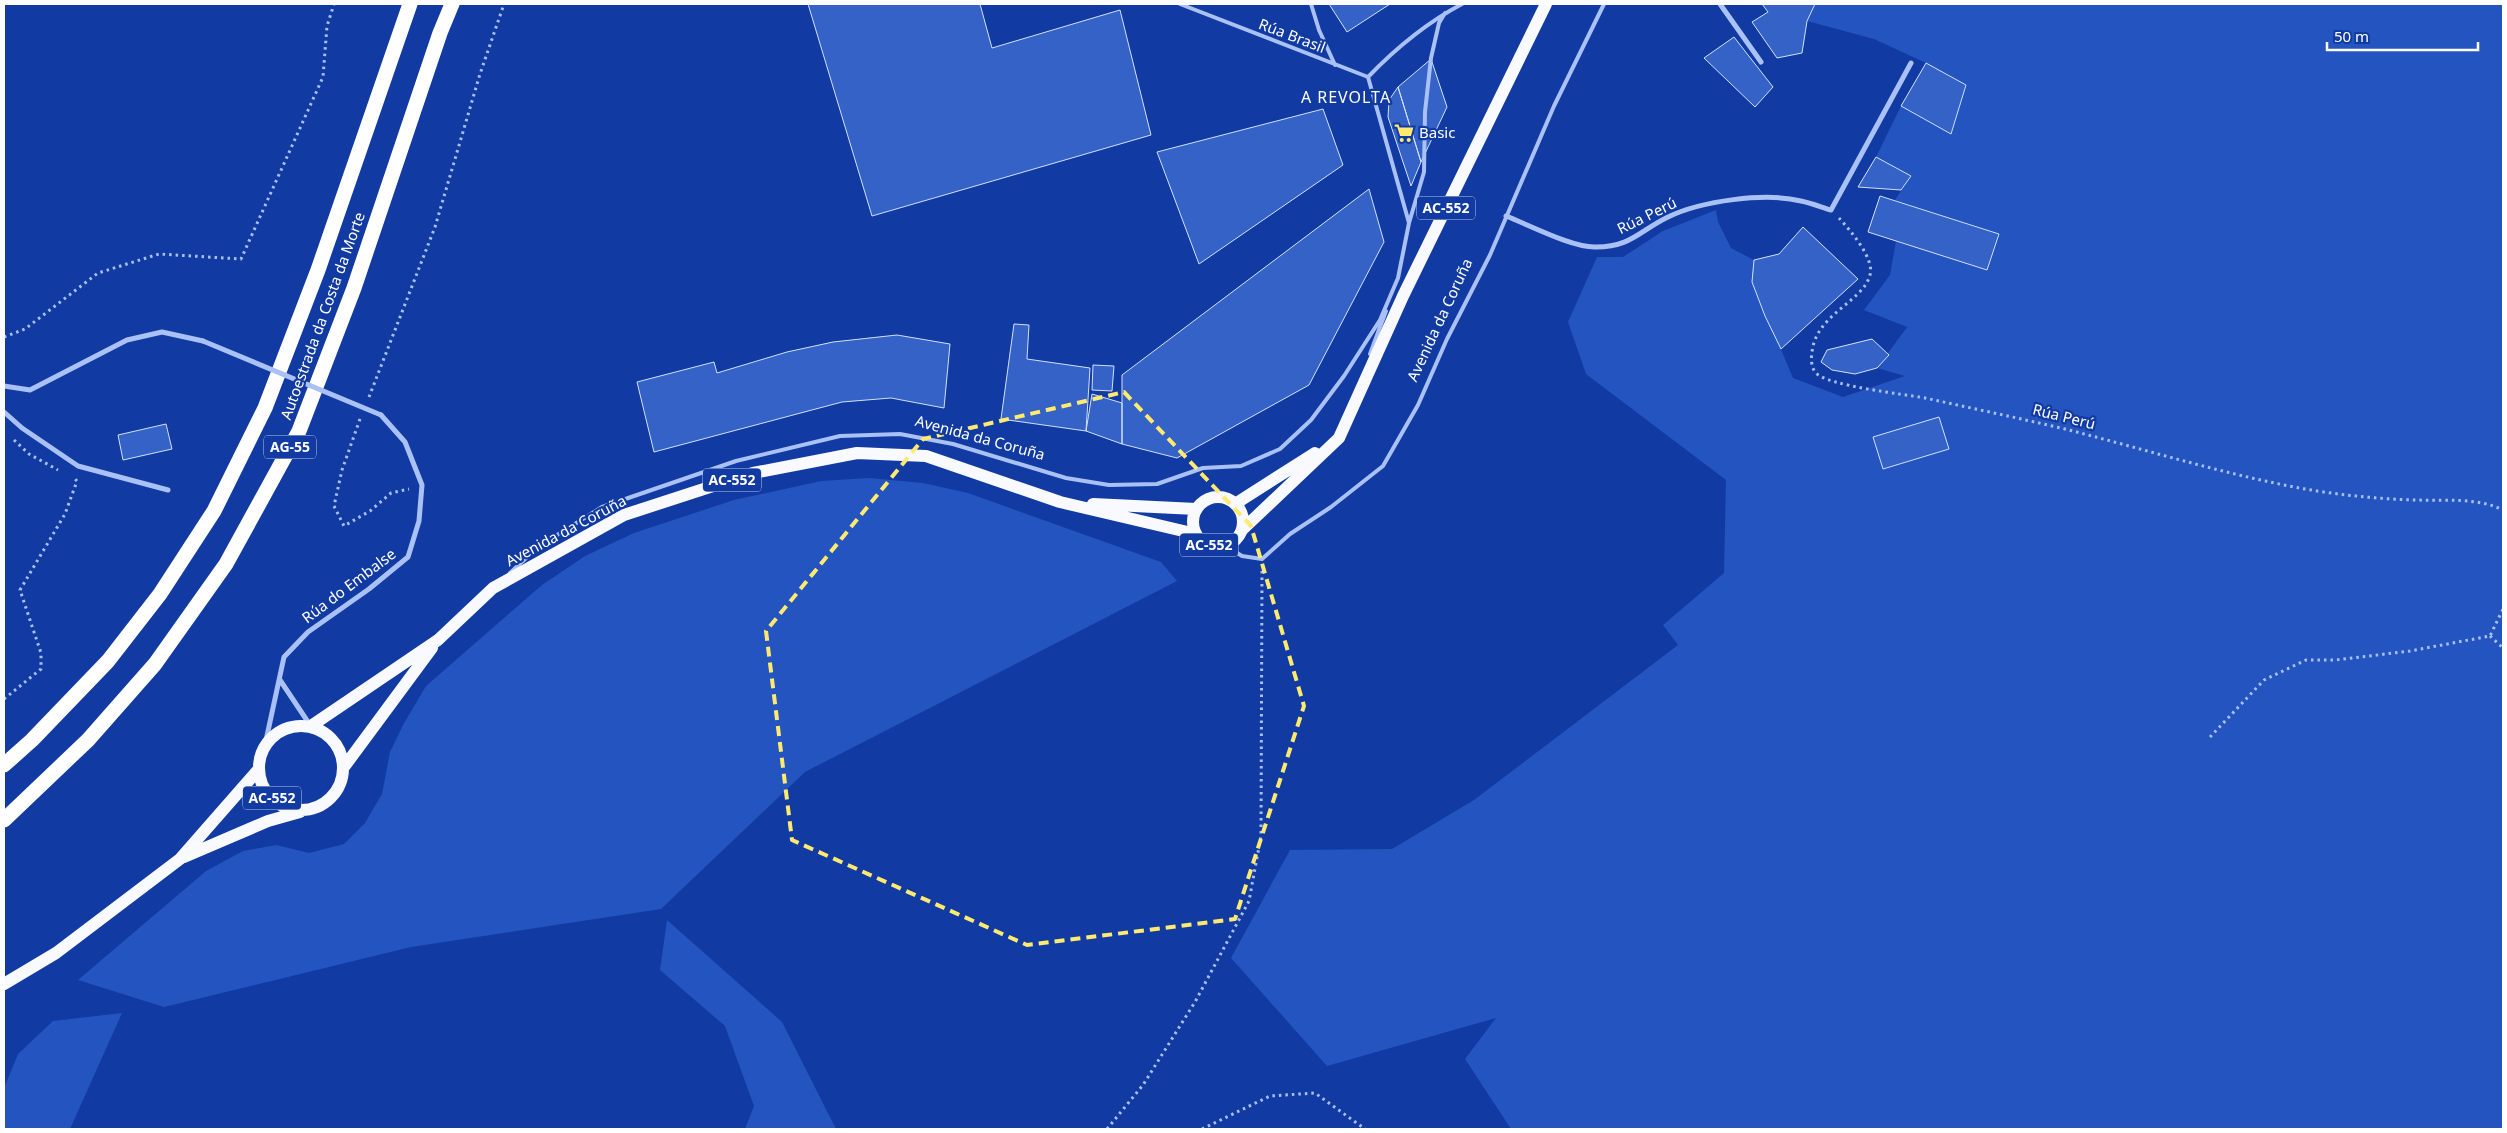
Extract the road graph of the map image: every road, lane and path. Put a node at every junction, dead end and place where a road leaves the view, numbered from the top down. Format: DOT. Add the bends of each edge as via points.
graph roads {
  1 [pos="334,4"];
  2 [pos="410,4"];
  3 [pos="452,4"];
  4 [pos="504,4"];
  5 [pos="1180,4"];
  6 [pos="1311,4"];
  7 [pos="1462,4"];
  8 [pos="1546,4"];
  9 [pos="1604,4"];
  10 [pos="1720,4"];
  11 [pos="1445,13"];
  12 [pos="1761,62"];
  13 [pos="1911,63"];
  14 [pos="1335,65"];
  15 [pos="1368,77"];
  16 [pos="1830,210"];
  17 [pos="1506,216"];
  18 [pos="1409,223"];
  19 [pos="1398,278"];
  20 [pos="4,337"];
  21 [pos="4,386"];
  22 [pos="365,406"];
  23 [pos="4,412"];
  24 [pos="1348,414"];
  25 [pos="362,415"];
  26 [pos="10,436"];
  27 [pos="1339,438"];
  28 [pos="61,472"];
  29 [pos="69,476"];
  30 [pos="422,486"];
  31 [pos="168,490"];
  32 [pos="1060,502"];
  33 [pos="1235,504"];
  34 [pos="1196,509"];
  35 [pos="2503,510"];
  36 [pos="1242,530"];
  37 [pos="1196,534"];
  38 [pos="1219,547"];
  39 [pos="1262,559"];
  40 [pos="493,588"];
  41 [pos="2503,609"];
  42 [pos="2490,636"];
  43 [pos="438,640"];
  44 [pos="2503,648"];
  45 [pos="280,680"];
  46 [pos="4,699"];
  47 [pos="311,726"];
  48 [pos="2210,737"];
  49 [pos="265,745"];
  50 [pos="4,765"];
  51 [pos="344,767"];
  52 [pos="258,770"];
  53 [pos="318,807"];
  54 [pos="4,820"];
  55 [pos="180,859"];
  56 [pos="4,984"];
  57 [pos="1107,1129"];
  58 [pos="1202,1129"];
  59 [pos="1365,1129"];
  1 -- 20 [label="path" via="327,26 322,77 241,259 159,254 98,273 25,329"];
  2 -- 50 [label="highway, Autoestrada da Costa da Morte / AG-55" via="311,288 265,408 214,511 160,594 108,661"];
  3 -- 54 [label="highway, Autoestrada da Costa da Morte / AG-55" via="354,288 294,439 226,564 155,664 88,740"];
  4 -- 22 [label="path" via="435,227"];
  5 -- 14 [label="lane, Rúa Brasil"];
  6 -- 14 [label="lane"];
  7 -- 11 [label="lane"];
  8 -- 24 [label="main road, Avenida da Coruña / AC-552"];
  9 -- 17 [label="lane, Avenida da Coruña" via="1554,106"];
  10 -- 12 [label="street"];
  11 -- 15 [label="lane" via="1391,53"];
  11 -- 18 [label="lane" via="1432,58 1424,112 1424,172"];
  13 -- 16 [label="street"];
  14 -- 15 [label="lane, Rúa Brasil"];
  15 -- 18 [label="lane, Avenida da Coruña"];
  16 -- 17 [label="street, Rúa Perú" via="1800,200 1756,198 1711,202 1668,217 1626,243 1594,248"];
  16 -- 35 [label="path, Rúa Perú" via="1851,231 1870,261 1871,275 1819,331 1812,346 1811,360 1816,373 1828,380 2064,429 2196,464 2315,490 2361,497 2469,501"];
  17 -- 39 [label="lane, Avenida da Coruña" via="1418,405 1383,466 1290,534"];
  18 -- 19 [label="lane, Avenida da Coruña"];
  19 -- 24 [label="lane, Avenida da Coruña"];
  19 -- 40 [label="lane, Avenida da Coruña" via="1380,320 1311,420 1280,449 1241,466 1203,468 1157,484 1108,484 1066,478 953,444 900,434 840,436 736,461 602,507 538,547"];
  21 -- 30 [label="street, Rúa do Embalse, bridge" via="30,390 126,340 162,332 202,341 381,415 406,442"];
  23 -- 31 [label="street" via="78,466"];
  24 -- 27 [label="main road, Avenida da Coruña / AC-552"];
  25 -- 30 [label="path" via="342,470 334,506 344,526 370,512 391,493"];
  26 -- 28 [label="path" via="29,454"];
  27 -- 33 [label="main road"];
  27 -- 36 [label="main road, Avenida da Coruña / AC-552"];
  29 -- 46 [label="path" via="77,481 65,514 20,590 41,653 41,669"];
  30 -- 45 [label="street, Rúa do Embalse" via="419,521 408,557 308,632 284,657"];
  32 -- 34 [label="main road, Avenida da Coruña / AC-552"];
  32 -- 37 [label="main road, Avenida da Coruña / AC-552"];
  32 -- 40 [label="main road, Avenida da Coruña / AC-552" via="926,456 857,452 753,473 624,515"];
  33 -- 34 [label="main road" via="1218,497 1202,502"];
  33 -- 36 [label="main road, AC-552" via="1243,518"];
  34 -- 37 [label="main road, AC-552" via="1193,522"];
  36 -- 38 [label="main road, AC-552" via="1233,542"];
  37 -- 38 [label="main road, AC-552" via="1207,545"];
  38 -- 39 [label="lane"];
  39 -- 57 [label="path" via="1261,836 1249,901 1195,1002 1143,1084"];
  40 -- 43 [label="main road, Avenida da Coruña / AC-552"];
  41 -- 42 [label="path"];
  42 -- 44 [label="path"];
  42 -- 48 [label="path" via="2410,651 2336,660 2306,660 2264,680"];
  43 -- 47 [label="main road, Avenida da Coruña / AC-552"];
  43 -- 51 [label="main road, Avenida da Coruña / AC-552"];
  45 -- 47 [label="street"];
  45 -- 49 [label="street, Rúa do Embalse"];
  47 -- 49 [label="main road, AC-552" via="285,729"];
  47 -- 51 [label="main road" via="338,746"];
  49 -- 52 [label="main road, AC-552"];
  51 -- 53 [label="main road, AC-552" via="337,790"];
  52 -- 53 [label="main road, AC-552" via="265,789 278,804 291,809"];
  52 -- 55 [label="main road, AC-552"];
  53 -- 55 [label="main road, AC-552" via="268,820"];
  55 -- 56 [label="main road, AC-552" via="56,953"];
  58 -- 59 [label="path" via="1270,1096 1315,1092"];
}
